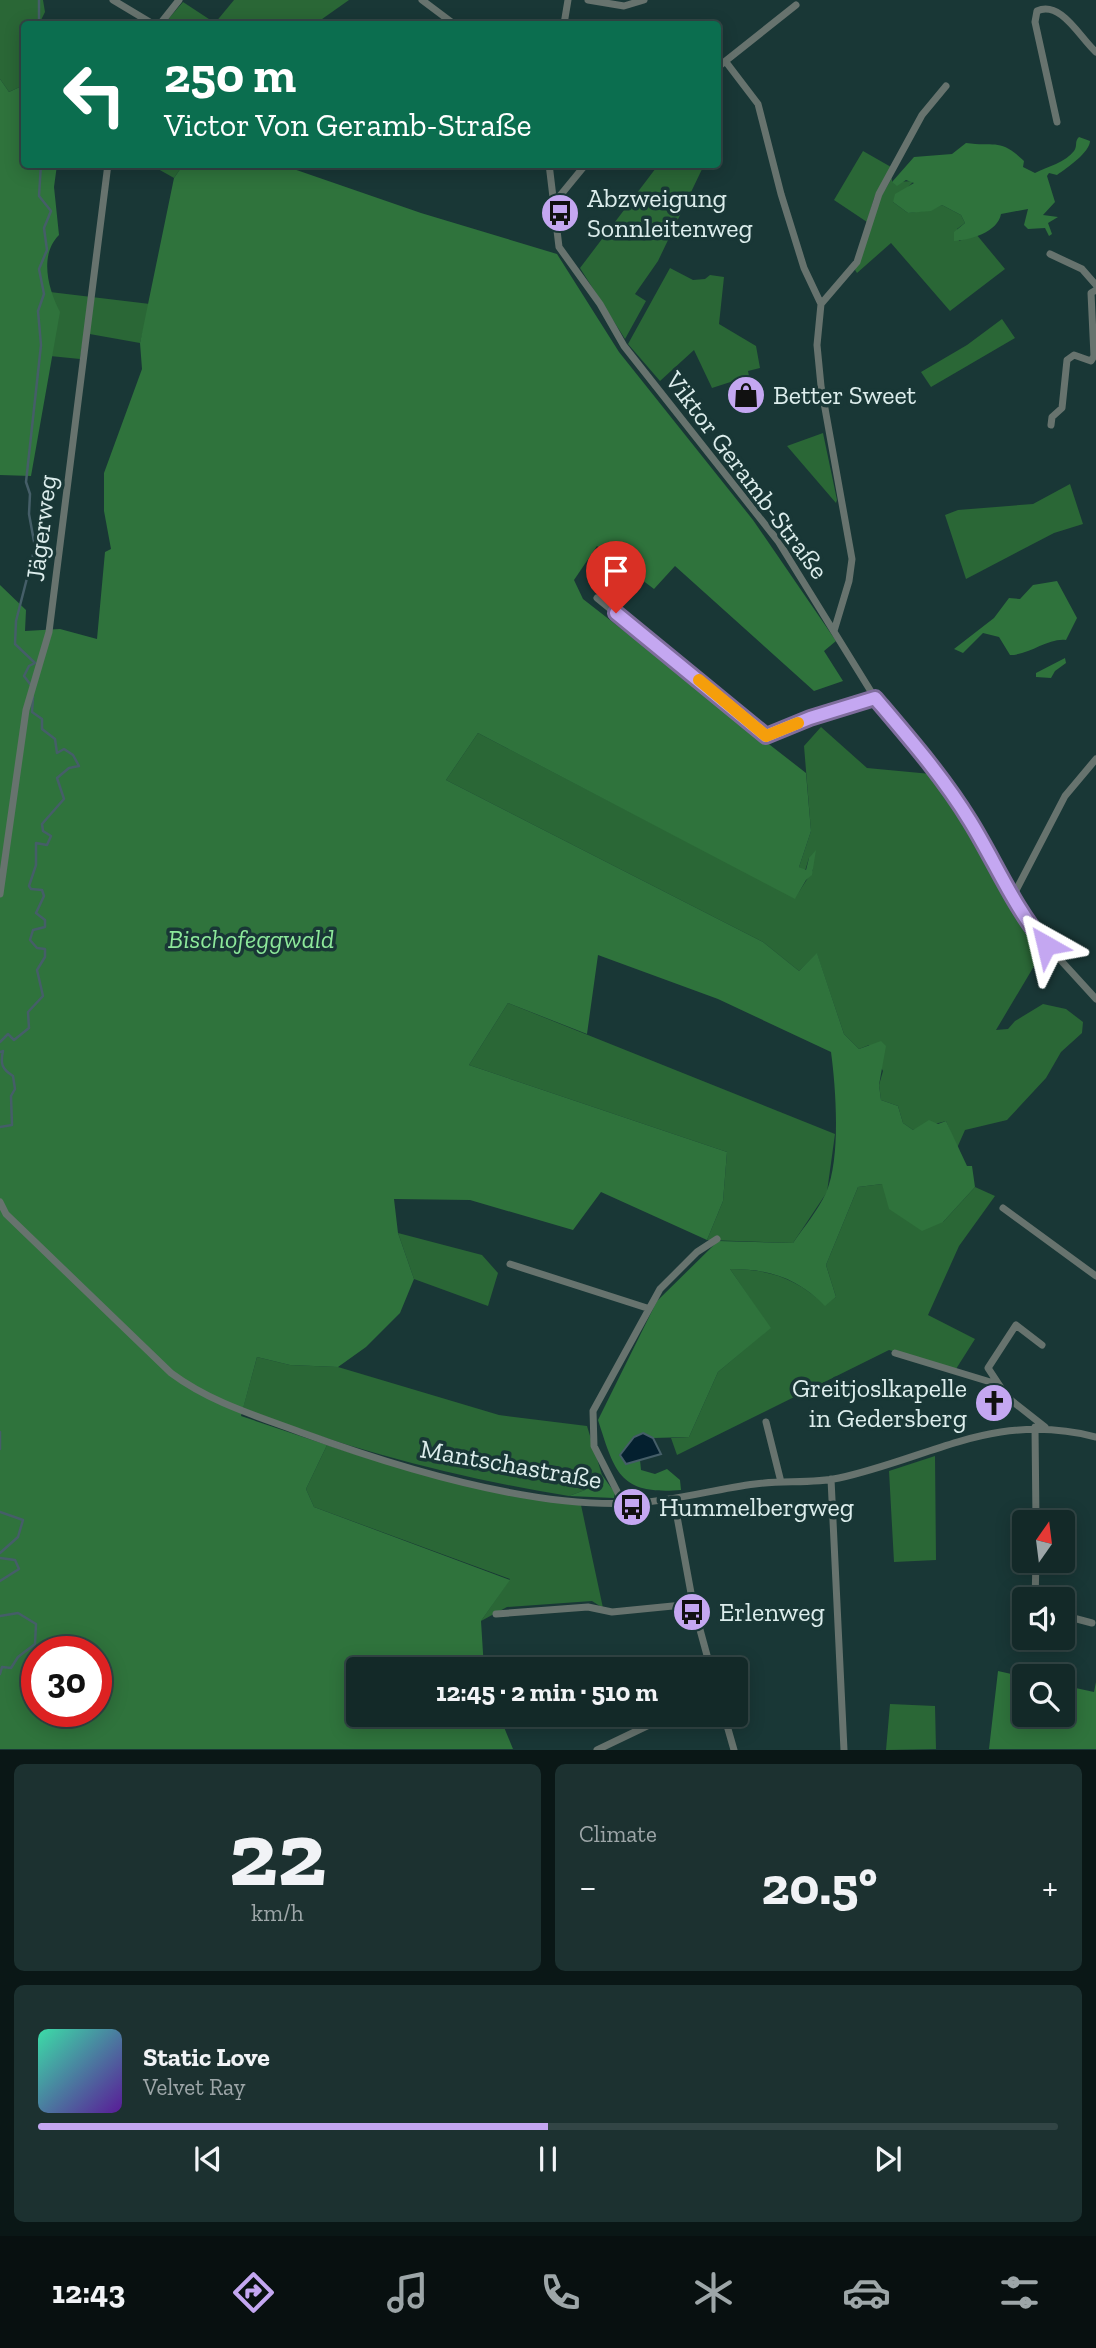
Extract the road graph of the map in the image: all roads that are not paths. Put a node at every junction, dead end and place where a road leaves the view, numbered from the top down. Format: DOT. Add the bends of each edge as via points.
graph roads {
  1 [pos="113,0"];
  2 [pos="179,0"];
  3 [pos="422,0"];
  4 [pos="568,0"];
  5 [pos="588,0"];
  6 [pos="643,0"];
  7 [pos="796,5"];
  8 [pos="148,21"];
  9 [pos="162,21"];
  10 [pos="450,21"];
  11 [pos="564,21"];
  12 [pos="1096,51"];
  13 [pos="726,62"];
  14 [pos="721,65"];
  15 [pos="946,86"];
  16 [pos="1057,122"];
  17 [pos="107,168"];
  18 [pos="550,168"];
  19 [pos="583,168"];
  20 [pos="554,203"];
  21 [pos="1050,254"];
  22 [pos="1096,288"];
  23 [pos="821,303"];
  24 [pos="1051,425"];
  25 [pos="597,597"];
  26 [pos="834,631"];
  27 [pos="875,698"];
  28 [pos="1096,759"];
  29 [pos="0,894"];
  30 [pos="1012,898"];
  31 [pos="1096,999"];
  32 [pos="0,1202"];
  33 [pos="1003,1208"];
  34 [pos="717,1239"];
  35 [pos="510,1264"];
  36 [pos="1096,1276"];
  37 [pos="647,1308"];
  38 [pos="1042,1345"];
  39 [pos="895,1353"];
  40 [pos="998,1385"];
  41 [pos="766,1422"];
  42 [pos="1035,1427"];
  43 [pos="1046,1428"];
  44 [pos="1096,1437"];
  45 [pos="831,1479"];
  46 [pos="781,1482"];
  47 [pos="674,1500"];
  48 [pos="623,1503"];
  49 [pos="1036,1510"];
  50 [pos="693,1604"];
  51 [pos="496,1614"];
  52 [pos="1075,1618"];
  53 [pos="1092,1623"];
  54 [pos="707,1657"];
  55 [pos="644,1727"];
  56 [pos="728,1727"];
  57 [pos="597,1749"];
  58 [pos="734,1749"];
  59 [pos="844,1749"];
  1 -- 8 [label="street"];
  2 -- 9 [label="street"];
  3 -- 10 [label="street"];
  4 -- 11 [label="street"];
  5 -- 6 [label="street" via="624,6"];
  7 -- 13 [label="street"];
  12 -- 16 [label="street" via="1059,11 1046,8 1036,13"];
  13 -- 14 [label="street"];
  13 -- 23 [label="street" via="758,104 804,268"];
  15 -- 23 [label="street" via="922,115 879,194 858,262"];
  17 -- 29 [label="street, Jägerweg" via="49,632 30,691"];
  18 -- 20 [label="street, Viktor Geramb-Straße"];
  19 -- 20 [label="street"];
  20 -- 26 [label="street, Viktor Geramb-Straße" via="559,247 624,346 778,541"];
  21 -- 22 [label="street" via="1082,269"];
  22 -- 24 [label="street" via="1089,302 1094,356 1089,361 1074,355 1067,360 1062,408 1052,417"];
  23 -- 26 [label="street" via="817,345 821,386 852,559"];
  25 -- 27 [label="street" via="766,736"];
  26 -- 27 [label="street, Viktor Geramb-Straße"];
  27 -- 30 [label="street, Viktor Geramb-Straße" via="956,800"];
  28 -- 30 [label="street" via="1065,796"];
  30 -- 31 [label="street, Viktor Geramb-Straße" via="1038,936"];
  32 -- 48 [label="street, Mantschastraße" via="6,1213 171,1373 198,1393 384,1462 529,1494"];
  33 -- 36 [label="street"];
  34 -- 37 [label="street" via="672,1276"];
  35 -- 37 [label="street"];
  37 -- 48 [label="street" via="599,1397 591,1425 599,1461"];
  38 -- 40 [label="street" via="1016,1325 988,1368"];
  39 -- 40 [label="street"];
  40 -- 43 [label="street"];
  41 -- 46 [label="street"];
  42 -- 43 [label="street, Mantschastraße"];
  42 -- 45 [label="street, Mantschastraße" via="974,1437"];
  42 -- 49 [label="street"];
  43 -- 44 [label="street, Mantschastraße"];
  45 -- 46 [label="street, Mantschastraße"];
  45 -- 59 [label="street"];
  46 -- 47 [label="street, Mantschastraße"];
  47 -- 48 [label="street, Mantschastraße"];
  47 -- 50 [label="street"];
  50 -- 51 [label="street" via="612,1612 588,1607"];
  50 -- 54 [label="street"];
  52 -- 53 [label="street"];
  55 -- 57 [label="street"];
  56 -- 58 [label="street"];
}
